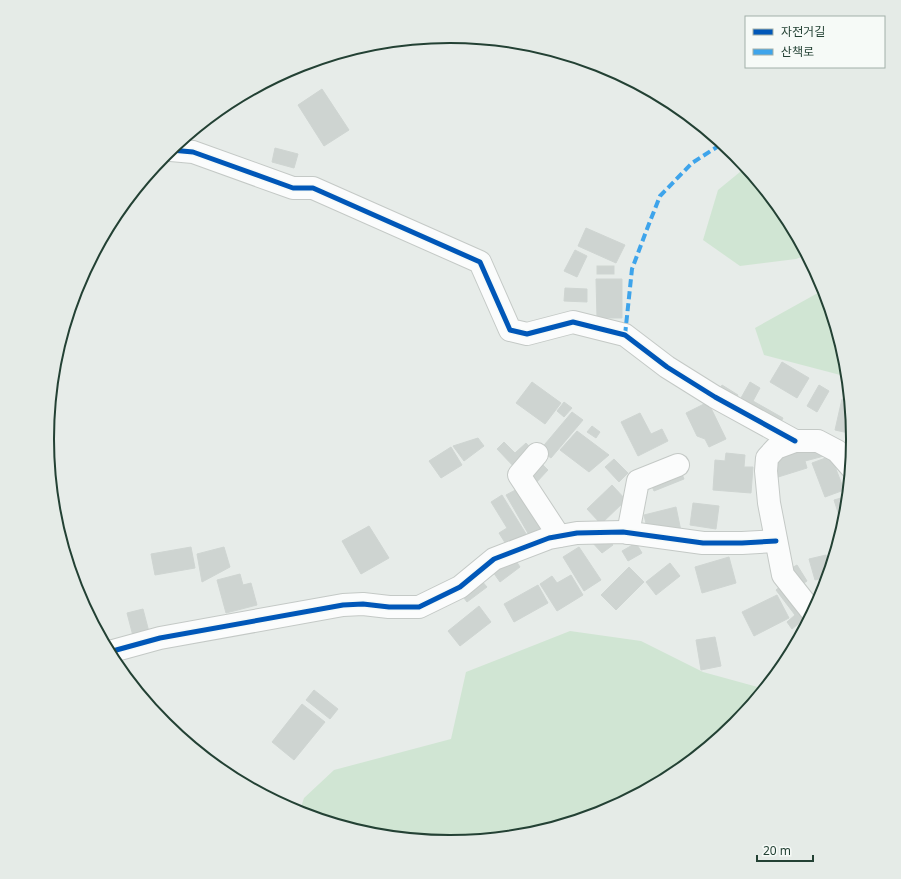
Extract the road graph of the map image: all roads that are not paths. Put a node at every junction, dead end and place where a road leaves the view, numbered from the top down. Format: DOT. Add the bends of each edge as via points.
graph roads {
  1 [pos="179,151"];
  2 [pos="795,442"];
  3 [pos="537,454"];
  4 [pos="846,461"];
  5 [pos="678,465"];
  6 [pos="628,533"];
  7 [pos="558,536"];
  8 [pos="776,541"];
  9 [pos="809,608"];
  10 [pos="115,650"];
  1 -- 2 [label="street" via="193,152 294,188 313,188 480,262 510,330 527,334 573,322 625,335 715,397"];
  2 -- 4 [label="street" via="818,441 837,451"];
  2 -- 8 [label="street" via="776,448 767,458 768,503"];
  3 -- 7 [label="street" via="519,475"];
  5 -- 6 [label="street" via="638,481"];
  6 -- 7 [label="street" via="577,533"];
  6 -- 8 [label="street" via="703,543"];
  7 -- 10 [label="street" via="494,559 460,587 419,607 362,604 343,606 160,638"];
  8 -- 9 [label="street" via="783,575"];
}
